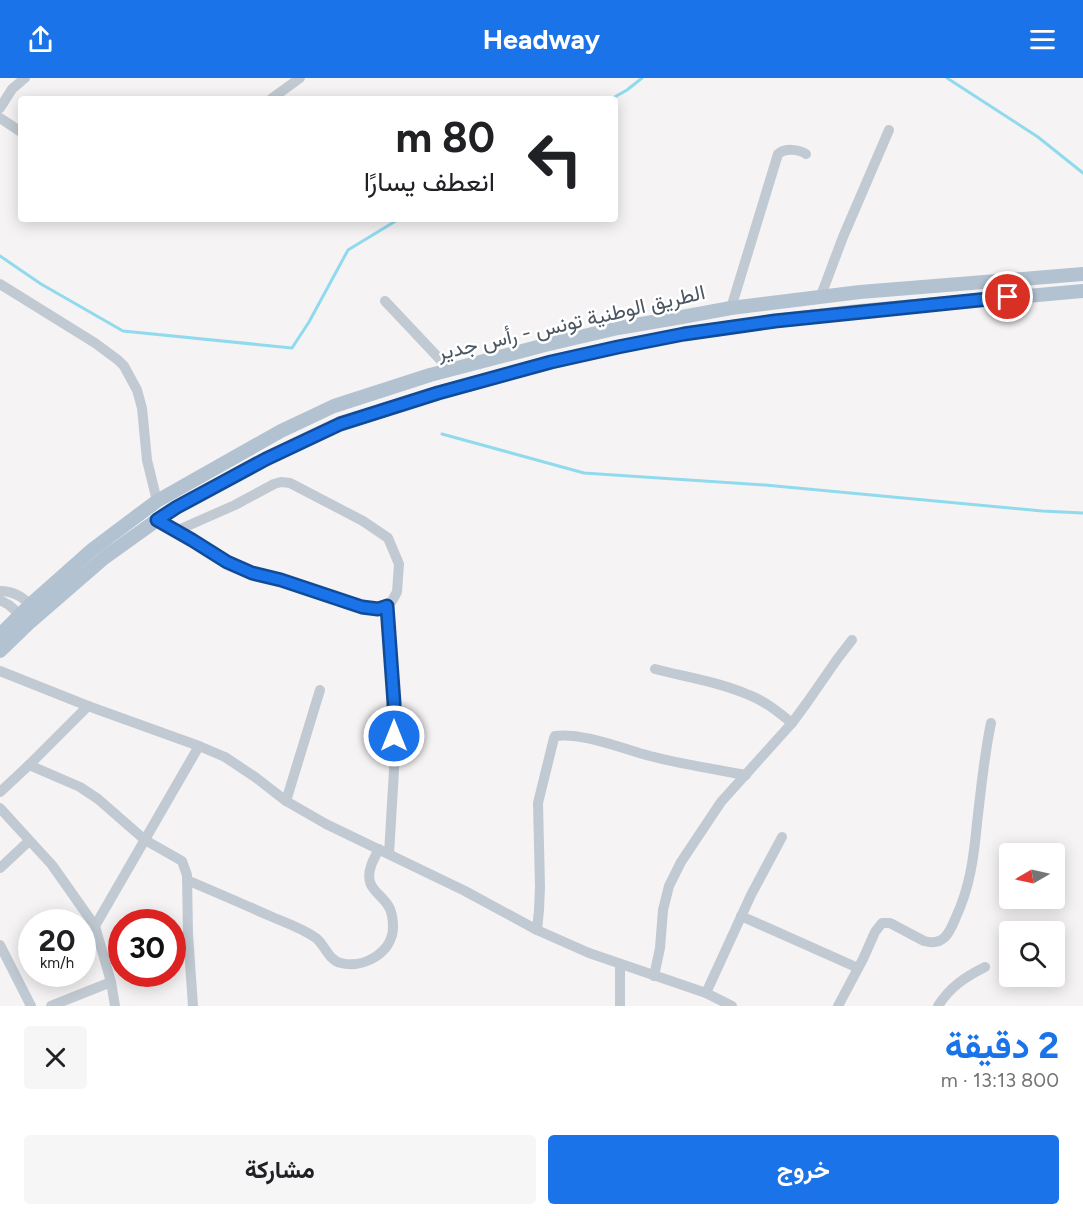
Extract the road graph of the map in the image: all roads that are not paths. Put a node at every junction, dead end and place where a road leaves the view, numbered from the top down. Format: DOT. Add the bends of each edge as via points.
graph roads {
  1 [pos="25,78"];
  2 [pos="300,78"];
  3 [pos="275,96"];
  4 [pos="0,108"];
  5 [pos="0,118"];
  6 [pos="18,130"];
  7 [pos="889,130"];
  8 [pos="806,154"];
  9 [pos="1083,274"];
  10 [pos="0,284"];
  11 [pos="1083,291"];
  12 [pos="860,292"];
  13 [pos="820,297"];
  14 [pos="385,301"];
  15 [pos="732,308"];
  16 [pos="860,311"];
  17 [pos="450,370"];
  18 [pos="157,501"];
  19 [pos="157,520"];
  20 [pos="176,531"];
  21 [pos="0,591"];
  22 [pos="0,600"];
  23 [pos="387,606"];
  24 [pos="35,609"];
  25 [pos="25,619"];
  26 [pos="0,634"];
  27 [pos="852,640"];
  28 [pos="0,651"];
  29 [pos="655,669"];
  30 [pos="0,671"];
  31 [pos="320,690"];
  32 [pos="88,706"];
  33 [pos="792,723"];
  34 [pos="991,723"];
  35 [pos="199,746"];
  36 [pos="29,765"];
  37 [pos="746,775"];
  38 [pos="0,792"];
  39 [pos="286,801"];
  40 [pos="0,808"];
  41 [pos="782,837"];
  42 [pos="145,840"];
  43 [pos="29,841"];
  44 [pos="384,851"];
  45 [pos="0,868"];
  46 [pos="187,880"];
  47 [pos="83,909"];
  48 [pos="741,916"];
  49 [pos="96,924"];
  50 [pos="96,930"];
  51 [pos="537,930"];
  52 [pos="0,945"];
  53 [pos="620,964"];
  54 [pos="984,967"];
  55 [pos="858,968"];
  56 [pos="108,972"];
  57 [pos="654,976"];
  58 [pos="108,983"];
  59 [pos="112,987"];
  60 [pos="705,993"];
  61 [pos="31,1006"];
  62 [pos="51,1006"];
  63 [pos="115,1006"];
  64 [pos="193,1006"];
  65 [pos="620,1006"];
  66 [pos="732,1006"];
  67 [pos="838,1006"];
  68 [pos="938,1006"];
  1 -- 4 [label="street"];
  2 -- 3 [label="street"];
  5 -- 6 [label="street"];
  7 -- 13 [label="street"];
  8 -- 15 [label="street" via="792,150 778,153"];
  9 -- 12 [label="main road, الطريق الوطنية تونس - رأس جدير"];
  10 -- 18 [label="street" via="95,343 123,366 142,408 147,460"];
  11 -- 16 [label="main road, الطريق الوطنية تونس - رأس جدير"];
  12 -- 13 [label="main road, الطريق الوطنية تونس - رأس جدير"];
  12 -- 16 [label="main road"];
  13 -- 15 [label="main road, الطريق الوطنية تونس - رأس جدير"];
  14 -- 17 [label="street"];
  15 -- 17 [label="main road, الطريق الوطنية تونس - رأس جدير" via="608,331"];
  16 -- 19 [label="main road, الطريق الوطنية تونس - رأس جدير" via="684,334 551,362 438,393 340,424 266,459"];
  17 -- 18 [label="main road, الطريق الوطنية تونس - رأس جدير" via="334,406 280,430"];
  18 -- 24 [label="main road, الطريق الوطنية تونس - رأس جدير" via="93,549"];
  19 -- 20 [label="street"];
  19 -- 24 [label="main road, الطريق الوطنية تونس - رأس جدير"];
  20 -- 23 [label="street" via="252,573 362,607"];
  20 -- 23 [label="street" via="274,484 290,483 388,538 399,564 397,592"];
  21 -- 24 [label="street" via="20,595"];
  22 -- 25 [label="street"];
  23 -- 44 [label="street" via="394,753"];
  24 -- 25 [label="main road, الطريق الوطنية تونس - رأس جدير"];
  25 -- 26 [label="main road, الطريق الوطنية تونس - رأس جدير"];
  25 -- 28 [label="main road, الطريق الوطنية تونس - رأس جدير"];
  27 -- 33 [label="street"];
  29 -- 33 [label="street" via="750,695"];
  30 -- 32 [label="street"];
  31 -- 39 [label="street"];
  32 -- 35 [label="street"];
  32 -- 36 [label="street"];
  33 -- 37 [label="street"];
  34 -- 55 [label="street" via="973,860 951,929 944,939 930,942 882,923"];
  35 -- 39 [label="street" via="225,758"];
  35 -- 42 [label="street"];
  36 -- 38 [label="street"];
  36 -- 42 [label="street" via="80,787"];
  37 -- 51 [label="street" via="652,757 596,741 555,736 538,803"];
  37 -- 57 [label="street" via="721,802 669,886"];
  39 -- 44 [label="street"];
  40 -- 43 [label="street"];
  41 -- 48 [label="street"];
  42 -- 46 [label="street" via="182,861"];
  42 -- 49 [label="street"];
  43 -- 45 [label="street"];
  43 -- 47 [label="street" via="52,865"];
  44 -- 46 [label="street" via="370,867 370,879 374,891 391,910 392,937 378,955 358,963 337,962 316,938 293,925"];
  44 -- 51 [label="street"];
  46 -- 64 [label="street"];
  48 -- 55 [label="street"];
  48 -- 60 [label="street"];
  50 -- 56 [label="street"];
  51 -- 53 [label="street"];
  52 -- 61 [label="street"];
  53 -- 57 [label="street"];
  53 -- 65 [label="street"];
  54 -- 68 [label="street" via="960,981"];
  55 -- 67 [label="street"];
  57 -- 60 [label="street"];
  58 -- 62 [label="street"];
  59 -- 63 [label="street"];
  60 -- 66 [label="street"];
}
